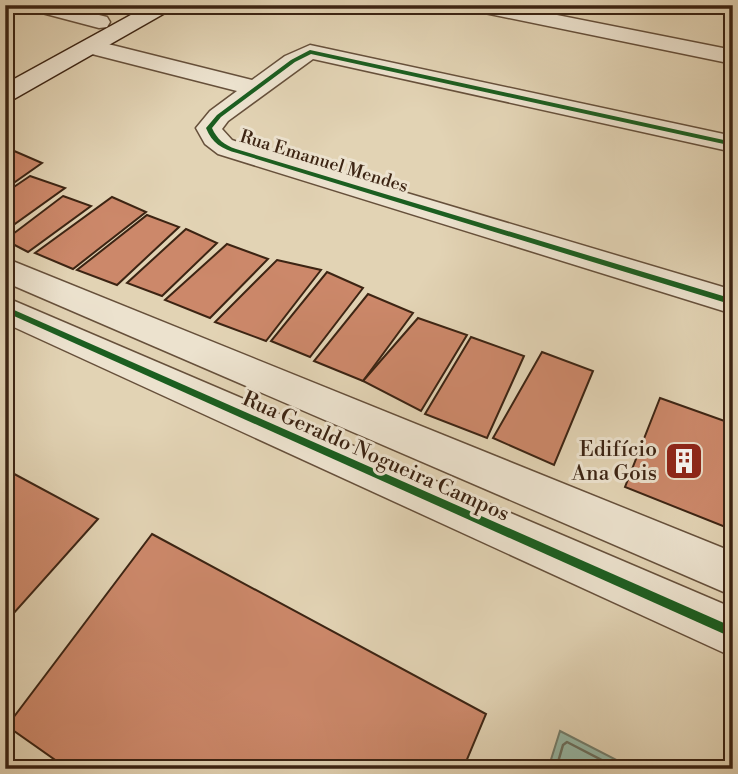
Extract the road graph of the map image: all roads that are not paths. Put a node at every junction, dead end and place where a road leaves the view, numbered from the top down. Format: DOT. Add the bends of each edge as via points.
graph roads {
  1 [pos="34,5"];
  2 [pos="165,5"];
  3 [pos="475,5"];
  4 [pos="110,10"];
  5 [pos="92,47"];
  6 [pos="733,57"];
  7 [pos="5,72"];
  8 [pos="258,89"];
  9 [pos="5,94"];
  10 [pos="733,144"];
  11 [pos="5,270"];
  12 [pos="733,302"];
  13 [pos="5,309"];
  14 [pos="373,424"];
  15 [pos="347,463"];
  16 [pos="733,574"];
  17 [pos="733,633"];
  1 -- 4 [label="street"];
  2 -- 5 [label="street"];
  3 -- 6 [label="street"];
  4 -- 7 [label="street"];
  5 -- 8 [label="street"];
  5 -- 9 [label="street"];
  8 -- 10 [label="street, Rua Emanuel Mendes" via="310,52"];
  8 -- 12 [label="street, Rua Emanuel Mendes" via="209,128 212,138 224,147"];
  11 -- 14 [label="street, Rua Geraldo Nogueira Campos"];
  13 -- 15 [label="street, Rua Geraldo Nogueira Campos"];
  14 -- 15 [label="street"];
  14 -- 16 [label="street, Rua Geraldo Nogueira Campos"];
  15 -- 17 [label="street, Rua Geraldo Nogueira Campos"];
}
